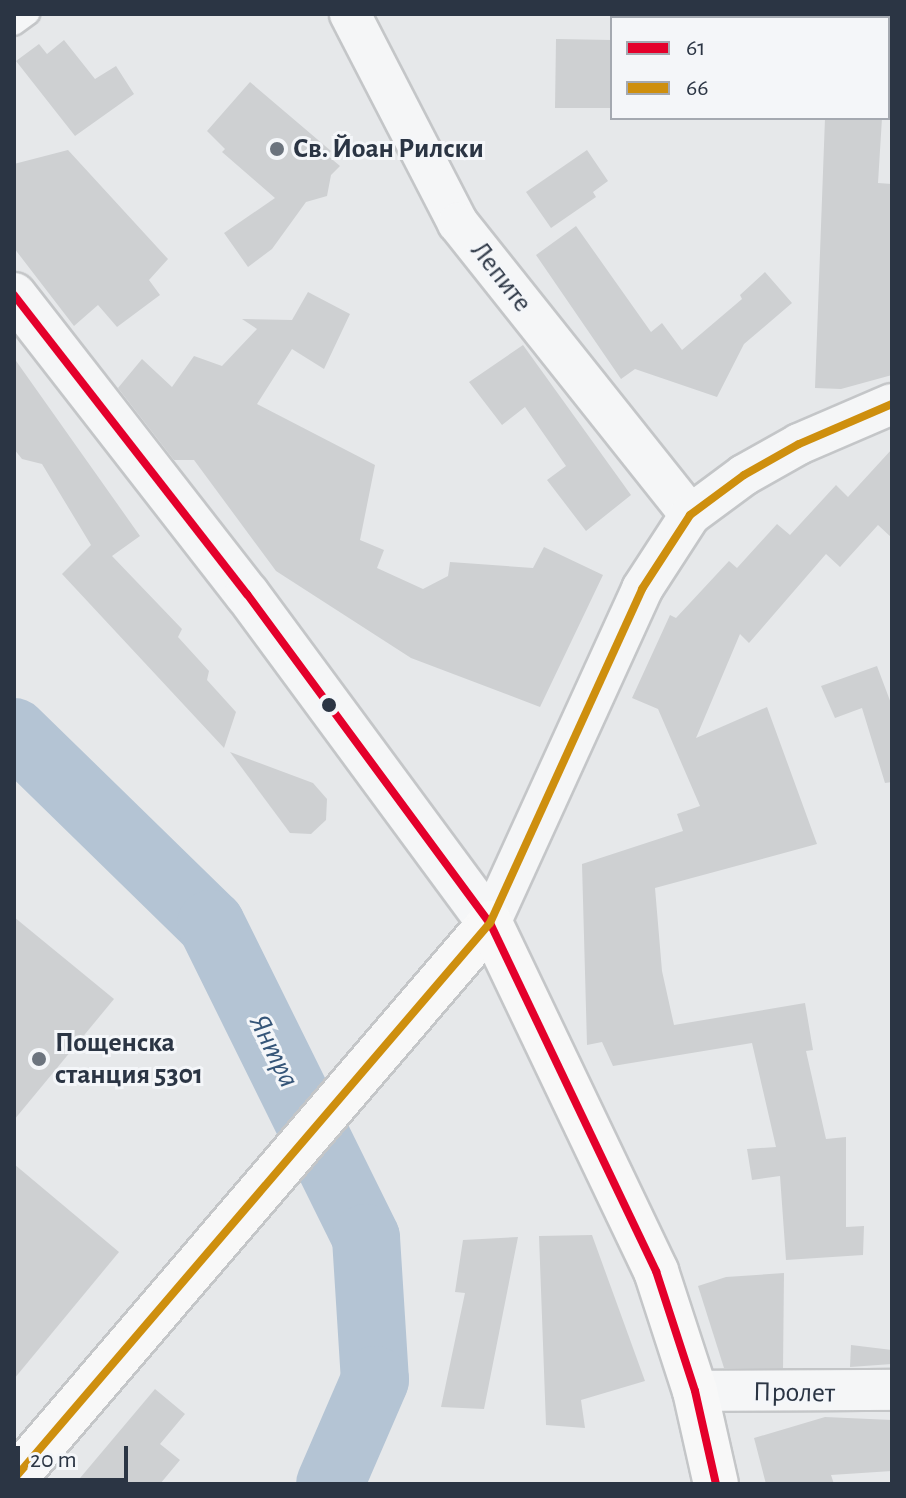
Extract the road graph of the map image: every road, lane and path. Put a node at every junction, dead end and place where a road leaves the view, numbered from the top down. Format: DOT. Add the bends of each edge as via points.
graph roads {
  1 [pos="29,14"];
  2 [pos="350,14"];
  3 [pos="14,25"];
  4 [pos="14,295"];
  5 [pos="892,404"];
  6 [pos="690,515"];
  7 [pos="490,923"];
  8 [pos="892,1390"];
  9 [pos="695,1391"];
  10 [pos="14,1479"];
  11 [pos="716,1484"];
  1 -- 3 [label="lane"];
  2 -- 6 [label="street, Лепите" via="458,223"];
  4 -- 7 [label="street" via="247,594"];
  5 -- 6 [label="street" via="799,444 744,475"];
  6 -- 7 [label="street" via="642,589"];
  7 -- 9 [label="main road" via="656,1271"];
  7 -- 10 [label="main road"];
  8 -- 9 [label="street, Пролет"];
  9 -- 11 [label="main road"];
}
